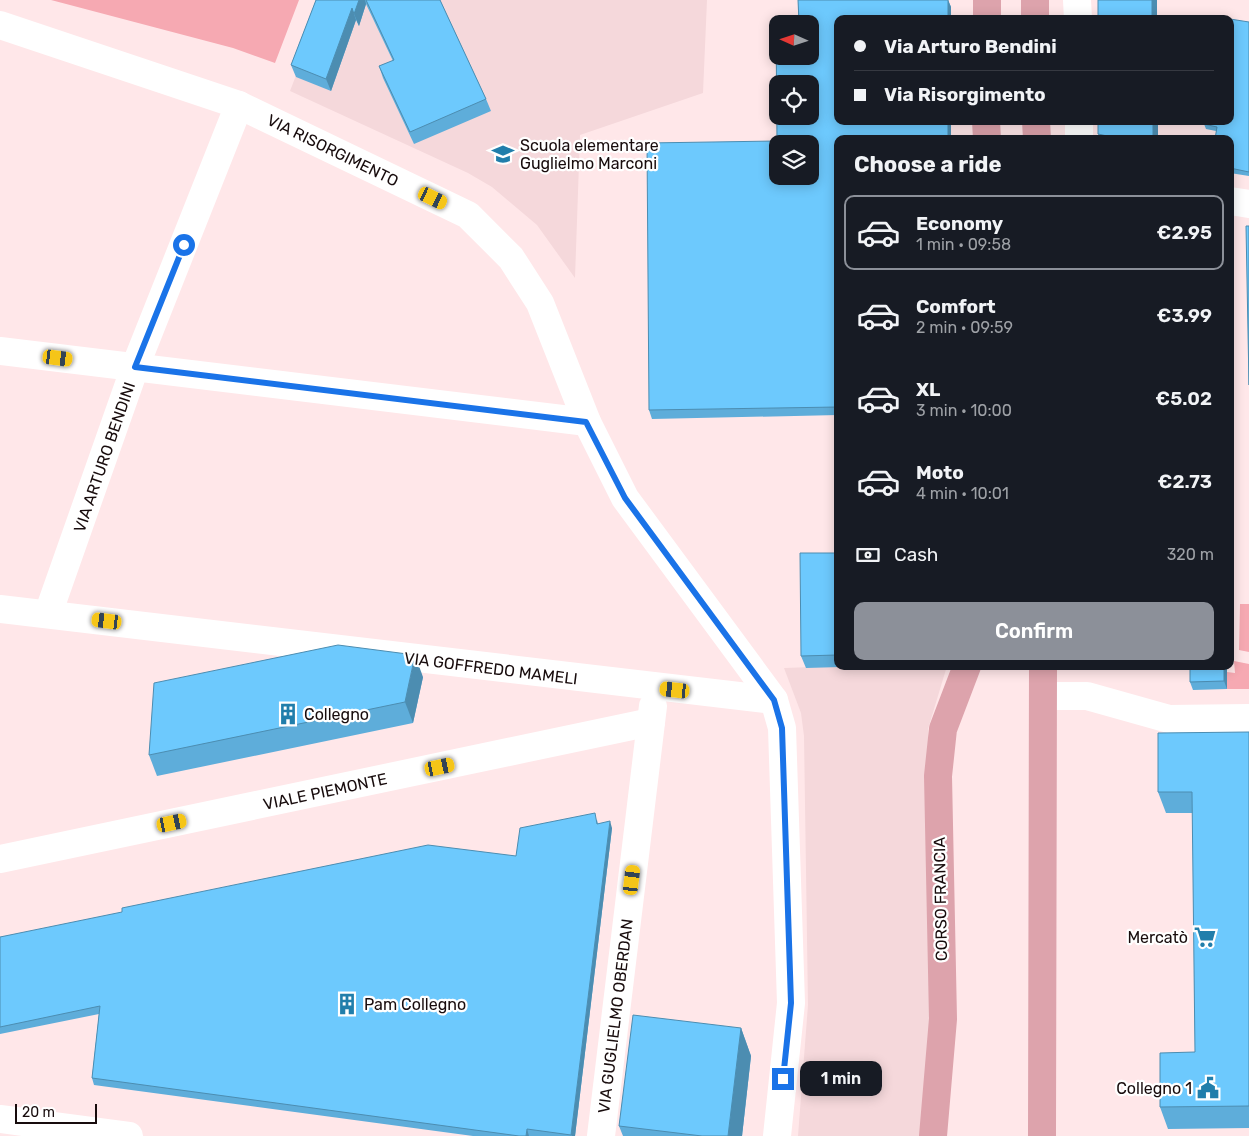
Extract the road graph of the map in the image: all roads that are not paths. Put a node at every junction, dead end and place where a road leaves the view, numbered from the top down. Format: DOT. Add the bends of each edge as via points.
graph roads {
  1 [pos="987,0"];
  2 [pos="1035,0"];
  3 [pos="1077,0"];
  4 [pos="987,15"];
  5 [pos="1035,15"];
  6 [pos="1078,15"];
  7 [pos="0,25"];
  8 [pos="239,104"];
  9 [pos="1234,201"];
  10 [pos="1249,204"];
  11 [pos="0,351"];
  12 [pos="135,367"];
  13 [pos="586,422"];
  14 [pos="0,609"];
  15 [pos="48,614"];
  16 [pos="965,670"];
  17 [pos="1043,670"];
  18 [pos="656,687"];
  19 [pos="1043,696"];
  20 [pos="774,700"];
  21 [pos="1249,718"];
  22 [pos="651,722"];
  23 [pos="0,859"];
  24 [pos="0,1119"];
  25 [pos="112,1135"];
  26 [pos="601,1136"];
  27 [pos="777,1136"];
  28 [pos="933,1136"];
  29 [pos="1042,1136"];
  1 -- 4 [label="main road"];
  2 -- 5 [label="main road"];
  3 -- 6 [label="street"];
  7 -- 8 [label="street, VIA RISORGIMENTO"];
  8 -- 12 [label="street, VIA ARTURO BENDINI"];
  8 -- 13 [label="street, VIA RISORGIMENTO" via="468,215 511,258 540,303"];
  9 -- 10 [label="street"];
  11 -- 12 [label="street"];
  12 -- 13 [label="street"];
  12 -- 15 [label="street, VIA ARTURO BENDINI"];
  13 -- 20 [label="street, VIA RISORGIMENTO" via="625,498"];
  14 -- 15 [label="street, VIA GOFFREDO MAMELI"];
  15 -- 18 [label="street, VIA GOFFREDO MAMELI"];
  16 -- 28 [label="main road, CORSO FRANCIA" via="943,729 938,776 943,1019"];
  17 -- 19 [label="main road"];
  18 -- 20 [label="street, VIA GOFFREDO MAMELI"];
  18 -- 22 [label="street, VIA GUGLIELMO OBERDAN"];
  19 -- 21 [label="street" via="1087,696 1169,718"];
  19 -- 29 [label="main road"];
  20 -- 27 [label="street, VIA RISORGIMENTO" via="782,728 791,1003"];
  22 -- 23 [label="street, VIALE PIEMONTE"];
  22 -- 26 [label="street, VIA GUGLIELMO OBERDAN"];
  24 -- 25 [label="street"];
}
